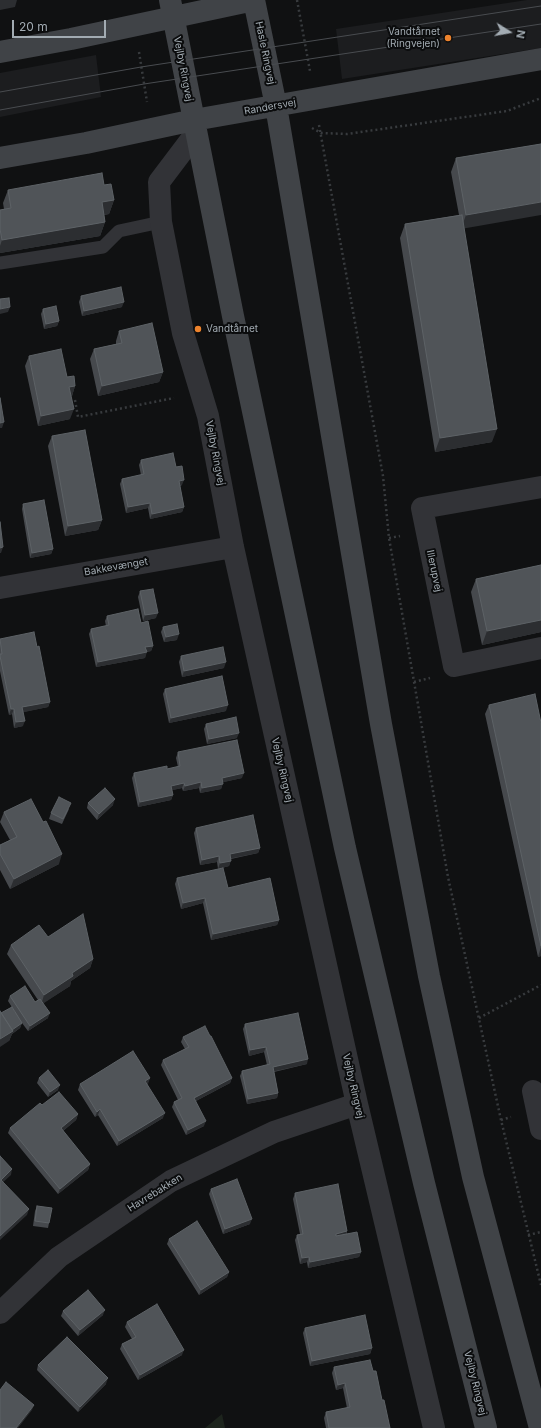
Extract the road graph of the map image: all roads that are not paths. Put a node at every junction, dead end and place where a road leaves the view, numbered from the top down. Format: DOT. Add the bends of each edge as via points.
graph roads {
  1 [pos="254,0"];
  2 [pos="172,9"];
  3 [pos="0,52"];
  4 [pos="541,59"];
  5 [pos="276,106"];
  6 [pos="194,120"];
  7 [pos="0,158"];
  8 [pos="160,222"];
  9 [pos="0,263"];
  10 [pos="541,488"];
  11 [pos="233,547"];
  12 [pos="0,588"];
  13 [pos="541,648"];
  14 [pos="533,1091"];
  15 [pos="357,1104"];
  16 [pos="541,1129"];
  17 [pos="0,1313"];
  18 [pos="434,1428"];
  19 [pos="486,1428"];
  20 [pos="540,1428"];
  1 -- 2 [label="main road"];
  1 -- 5 [label="main road, Hasle Ringvej"];
  2 -- 3 [label="main road" via="134,26"];
  2 -- 6 [label="main road, Vejlby Ringvej"];
  4 -- 5 [label="main road, Randersvej"];
  5 -- 6 [label="main road, Randersvej"];
  5 -- 20 [label="main road" via="381,724 429,976 474,1177"];
  6 -- 7 [label="main road, Randersvej"];
  6 -- 8 [label="street, Vejlby Ringvej" via="193,137 159,182"];
  6 -- 19 [label="main road, Vejlby Ringvej" via="345,848 422,1175"];
  8 -- 9 [label="lane" via="119,231 103,247"];
  8 -- 11 [label="street, Vejlby Ringvej" via="183,333 208,416"];
  10 -- 13 [label="street, Illerupvej" via="422,508 454,666"];
  11 -- 12 [label="street, Bakkevænget"];
  11 -- 15 [label="street, Vejlby Ringvej"];
  14 -- 16 [label="street"];
  15 -- 17 [label="street, Havrebakken" via="274,1132 171,1180 59,1257"];
  15 -- 18 [label="street, Vejlby Ringvej"];
}
